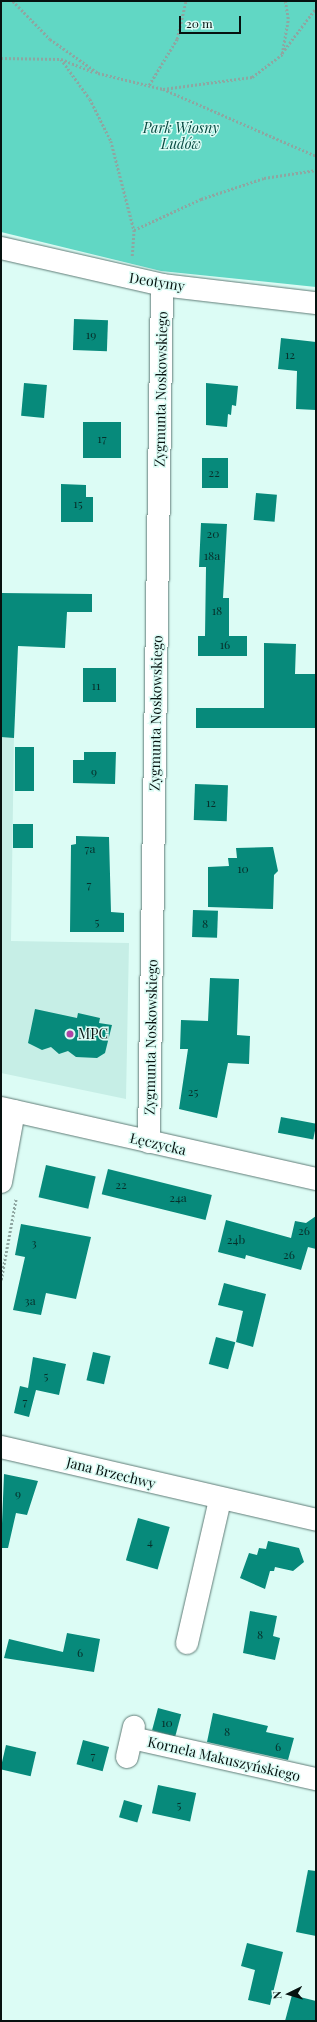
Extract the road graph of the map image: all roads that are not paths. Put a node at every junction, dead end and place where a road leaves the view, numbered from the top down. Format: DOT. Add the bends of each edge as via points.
graph roads {
  1 [pos="1,248"];
  2 [pos="162,284"];
  3 [pos="316,303"];
  4 [pos="7,1109"];
  5 [pos="149,1142"];
  6 [pos="316,1179"];
  7 [pos="9,1187"];
  8 [pos="1,1447"];
  9 [pos="220,1500"];
  10 [pos="316,1520"];
  11 [pos="186,1643"];
  12 [pos="131,1741"];
  13 [pos="316,1779"];
  1 -- 2 [label="street, Deotymy"];
  2 -- 3 [label="street, Deotymy"];
  2 -- 5 [label="street, Zygmunta Noskowskiego"];
  4 -- 5 [label="street, Łęczycka"];
  4 -- 7 [label="street"];
  5 -- 6 [label="street, Łęczycka"];
  8 -- 9 [label="street, Jana Brzechwy"];
  9 -- 10 [label="street, Jana Brzechwy"];
  9 -- 11 [label="street"];
  12 -- 13 [label="street, Kornela Makuszyńskiego"];
}
